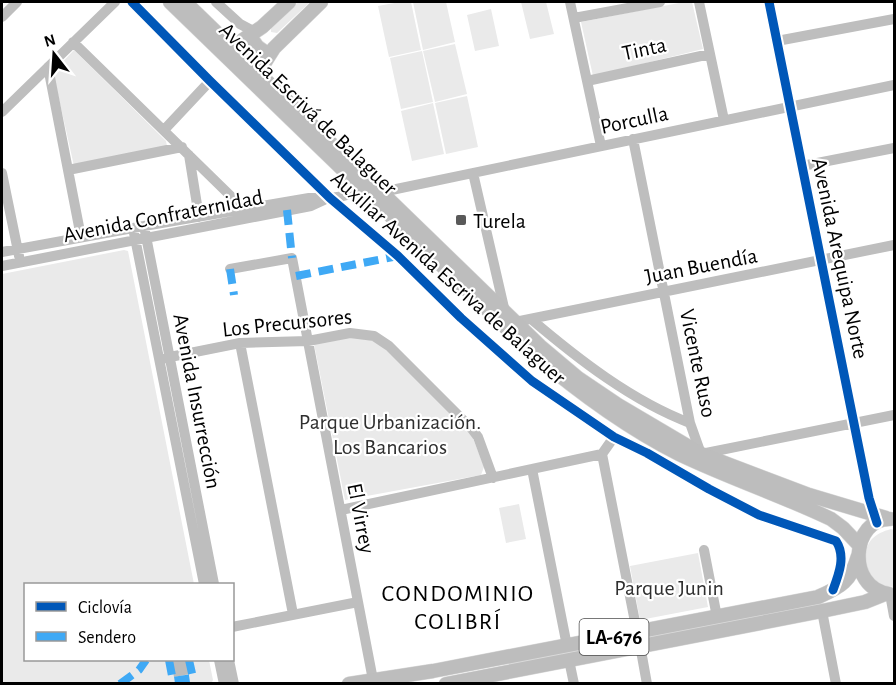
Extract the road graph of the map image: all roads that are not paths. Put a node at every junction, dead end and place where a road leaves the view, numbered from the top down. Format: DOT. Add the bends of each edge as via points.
graph roads {
  1 [pos="17,2"];
  2 [pos="115,2"];
  3 [pos="132,2"];
  4 [pos="170,2"];
  5 [pos="185,2"];
  6 [pos="216,2"];
  7 [pos="289,2"];
  8 [pos="321,2"];
  9 [pos="570,2"];
  10 [pos="660,2"];
  11 [pos="699,2"];
  12 [pos="769,2"];
  13 [pos="639,3"];
  14 [pos="2,17"];
  15 [pos="574,18"];
  16 [pos="894,19"];
  17 [pos="253,33"];
  18 [pos="777,41"];
  19 [pos="73,42"];
  20 [pos="227,50"];
  21 [pos="270,53"];
  22 [pos="710,54"];
  23 [pos="48,67"];
  24 [pos="255,77"];
  25 [pos="210,81"];
  26 [pos="587,81"];
  27 [pos="894,85"];
  28 [pos="790,106"];
  29 [pos="2,112"];
  30 [pos="724,120"];
  31 [pos="164,130"];
  32 [pos="633,139"];
  33 [pos="601,146"];
  34 [pos="894,148"];
  35 [pos="185,151"];
  36 [pos="802,166"];
  37 [pos="68,170"];
  38 [pos="472,173"];
  39 [pos="2,181"];
  40 [pos="361,186"];
  41 [pos="382,192"];
  42 [pos="330,198"];
  43 [pos="244,209"];
  44 [pos="199,217"];
  45 [pos="138,227"];
  46 [pos="81,237"];
  47 [pos="140,239"];
  48 [pos="894,245"];
  49 [pos="17,249"];
  50 [pos="2,252"];
  51 [pos="822,260"];
  52 [pos="20,262"];
  53 [pos="2,266"];
  54 [pos="230,269"];
  55 [pos="664,292"];
  56 [pos="510,317"];
  57 [pos="531,319"];
  58 [pos="308,341"];
  59 [pos="240,343"];
  60 [pos="575,356"];
  61 [pos="165,358"];
  62 [pos="565,367"];
  63 [pos="894,416"];
  64 [pos="690,423"];
  65 [pos="855,423"];
  66 [pos="614,437"];
  67 [pos="602,454"];
  68 [pos="698,458"];
  69 [pos="532,469"];
  70 [pos="493,478"];
  71 [pos="341,510"];
  72 [pos="883,519"];
  73 [pos="704,550"];
  74 [pos="859,551"];
  75 [pos="204,583"];
  76 [pos="214,583"];
  77 [pos="834,590"];
  78 [pos="890,594"];
  79 [pos="358,602"];
  80 [pos="822,611"];
  81 [pos="293,614"];
  82 [pos="894,616"];
  83 [pos="717,617"];
  84 [pos="234,627"];
  85 [pos="638,639"];
  86 [pos="568,653"];
  87 [pos="219,661"];
  88 [pos="229,661"];
  89 [pos="490,679"];
  90 [pos="373,680"];
  91 [pos="224,684"];
  92 [pos="234,684"];
  93 [pos="349,684"];
  94 [pos="446,684"];
  95 [pos="574,684"];
  96 [pos="647,684"];
  97 [pos="836,684"];
  1 -- 14 [label="street"];
  2 -- 19 [label="street"];
  3 -- 25 [label="street, Auxiliar Avenida Escriva de Balaguer"];
  4 -- 20 [label="main road, Avenida Escrivá de Balaguer"];
  5 -- 20 [label="main road, Avenida Escrivá de Balaguer"];
  6 -- 17 [label="street, Avenida Escrivá de Balaguer"];
  7 -- 17 [label="main road"];
  8 -- 21 [label="main road"];
  9 -- 15 [label="street"];
  10 -- 13 [label="street"];
  11 -- 22 [label="street"];
  12 -- 18 [label="street, Avenida Arequipa Norte"];
  13 -- 15 [label="street"];
  15 -- 26 [label="street"];
  16 -- 18 [label="street"];
  17 -- 20 [label="main road"];
  17 -- 21 [label="main road" via="259,48"];
  18 -- 28 [label="street, Avenida Arequipa Norte"];
  19 -- 23 [label="street"];
  19 -- 31 [label="street"];
  20 -- 24 [label="main road, Avenida Escrivá de Balaguer"];
  21 -- 24 [label="main road"];
  22 -- 26 [label="street, Tinta"];
  22 -- 30 [label="street"];
  23 -- 29 [label="street"];
  23 -- 37 [label="street"];
  24 -- 40 [label="main road, Avenida Escrivá de Balaguer"];
  24 -- 41 [label="main road, Avenida Escrivá de Balaguer"];
  25 -- 31 [label="street"];
  25 -- 42 [label="street, Auxiliar Avenida Escriva de Balaguer"];
  26 -- 33 [label="street"];
  27 -- 28 [label="street, Porculla"];
  28 -- 30 [label="street, Porculla"];
  28 -- 36 [label="street, Avenida Arequipa Norte"];
  30 -- 32 [label="street, Porculla"];
  31 -- 35 [label="street"];
  32 -- 33 [label="street, Porculla"];
  32 -- 55 [label="street, Vicente Ruso"];
  33 -- 38 [label="street, Porculla"];
  34 -- 36 [label="street"];
  35 -- 37 [label="street"];
  35 -- 43 [label="street"];
  35 -- 44 [label="street"];
  36 -- 51 [label="street, Avenida Arequipa Norte"];
  37 -- 46 [label="street"];
  38 -- 41 [label="street, Porculla"];
  38 -- 56 [label="street"];
  39 -- 49 [label="street"];
  40 -- 42 [label="street, Avenida Confraternidad" via="350,194"];
  40 -- 68 [label="main road, Avenida Escrivá de Balaguer" via="573,388 623,422"];
  41 -- 56 [label="main road, Avenida Escrivá de Balaguer"];
  42 -- 43 [label="street, Avenida Confraternidad"];
  42 -- 47 [label="street, Avenida Confraternidad" via="311,206"];
  42 -- 66 [label="street, Auxiliar Avenida Escriva de Balaguer" via="532,381"];
  43 -- 44 [label="street, Avenida Confraternidad"];
  44 -- 45 [label="street, Avenida Confraternidad"];
  45 -- 46 [label="street, Avenida Confraternidad"];
  45 -- 47 [label="street, Avenida Insurrección"];
  46 -- 49 [label="street, Avenida Confraternidad"];
  47 -- 52 [label="street, Avenida Confraternidad"];
  47 -- 61 [label="street, Avenida Insurrección"];
  48 -- 51 [label="street, Juan Buendía"];
  49 -- 50 [label="street, Avenida Confraternidad"];
  49 -- 52 [label="street"];
  51 -- 55 [label="street, Juan Buendía"];
  51 -- 65 [label="street, Avenida Arequipa Norte"];
  52 -- 53 [label="street, Avenida Confraternidad"];
  54 -- 58 [label="street, El Virrey" via="292,258"];
  55 -- 57 [label="street, Juan Buendía"];
  55 -- 64 [label="street, Vicente Ruso"];
  56 -- 57 [label="street, Juan Buendía"];
  56 -- 62 [label="main road, Avenida Escrivá de Balaguer"];
  57 -- 60 [label="street"];
  58 -- 59 [label="street, Los Precursores"];
  58 -- 70 [label="street, Los Precursores" via="350,333 382,340 472,429"];
  58 -- 71 [label="street, El Virrey"];
  59 -- 61 [label="street, Los Precursores"];
  59 -- 81 [label="street"];
  60 -- 62 [label="main road"];
  60 -- 64 [label="street" via="664,413"];
  61 -- 75 [label="street, Avenida Insurrección"];
  61 -- 76 [label="street, Avenida Insurrección"];
  62 -- 68 [label="main road, Avenida Escrivá de Balaguer"];
  63 -- 65 [label="street"];
  64 -- 68 [label="street, Vicente Ruso"];
  65 -- 68 [label="street"];
  65 -- 72 [label="street, Avenida Arequipa Norte" via="869,498"];
  66 -- 67 [label="street"];
  66 -- 77 [label="street, Auxiliar Avenida Escriva de Balaguer" via="759,515 836,541 842,549"];
  67 -- 69 [label="street"];
  67 -- 85 [label="street"];
  68 -- 72 [label="main road, Avenida Escrivá de Balaguer"];
  68 -- 74 [label="main road, Avenida Escrivá de Balaguer" via="831,519 843,528"];
  69 -- 70 [label="street"];
  69 -- 86 [label="street"];
  70 -- 71 [label="street"];
  71 -- 79 [label="street, El Virrey"];
  72 -- 74 [label="main road" via="863,537"];
  73 -- 83 [label="street"];
  74 -- 77 [label="main road" via="848,580"];
  74 -- 78 [label="main road" via="860,568 866,580"];
  77 -- 83 [label="main road, LA-676" via="818,597"];
  78 -- 80 [label="main road, LA-676"];
  78 -- 82 [label="street"];
  79 -- 81 [label="street"];
  79 -- 90 [label="street, El Virrey"];
  80 -- 85 [label="main road, LA-676"];
  80 -- 97 [label="street"];
  81 -- 84 [label="street"];
  83 -- 85 [label="main road, LA-676"];
  85 -- 86 [label="main road, LA-676"];
  85 -- 96 [label="street"];
  86 -- 89 [label="main road, LA-676"];
  86 -- 90 [label="main road, LA-676"];
  86 -- 95 [label="street"];
  87 -- 91 [label="street"];
  88 -- 92 [label="street"];
  89 -- 94 [label="main road, LA-676"];
  90 -- 93 [label="main road, LA-676"];
}
